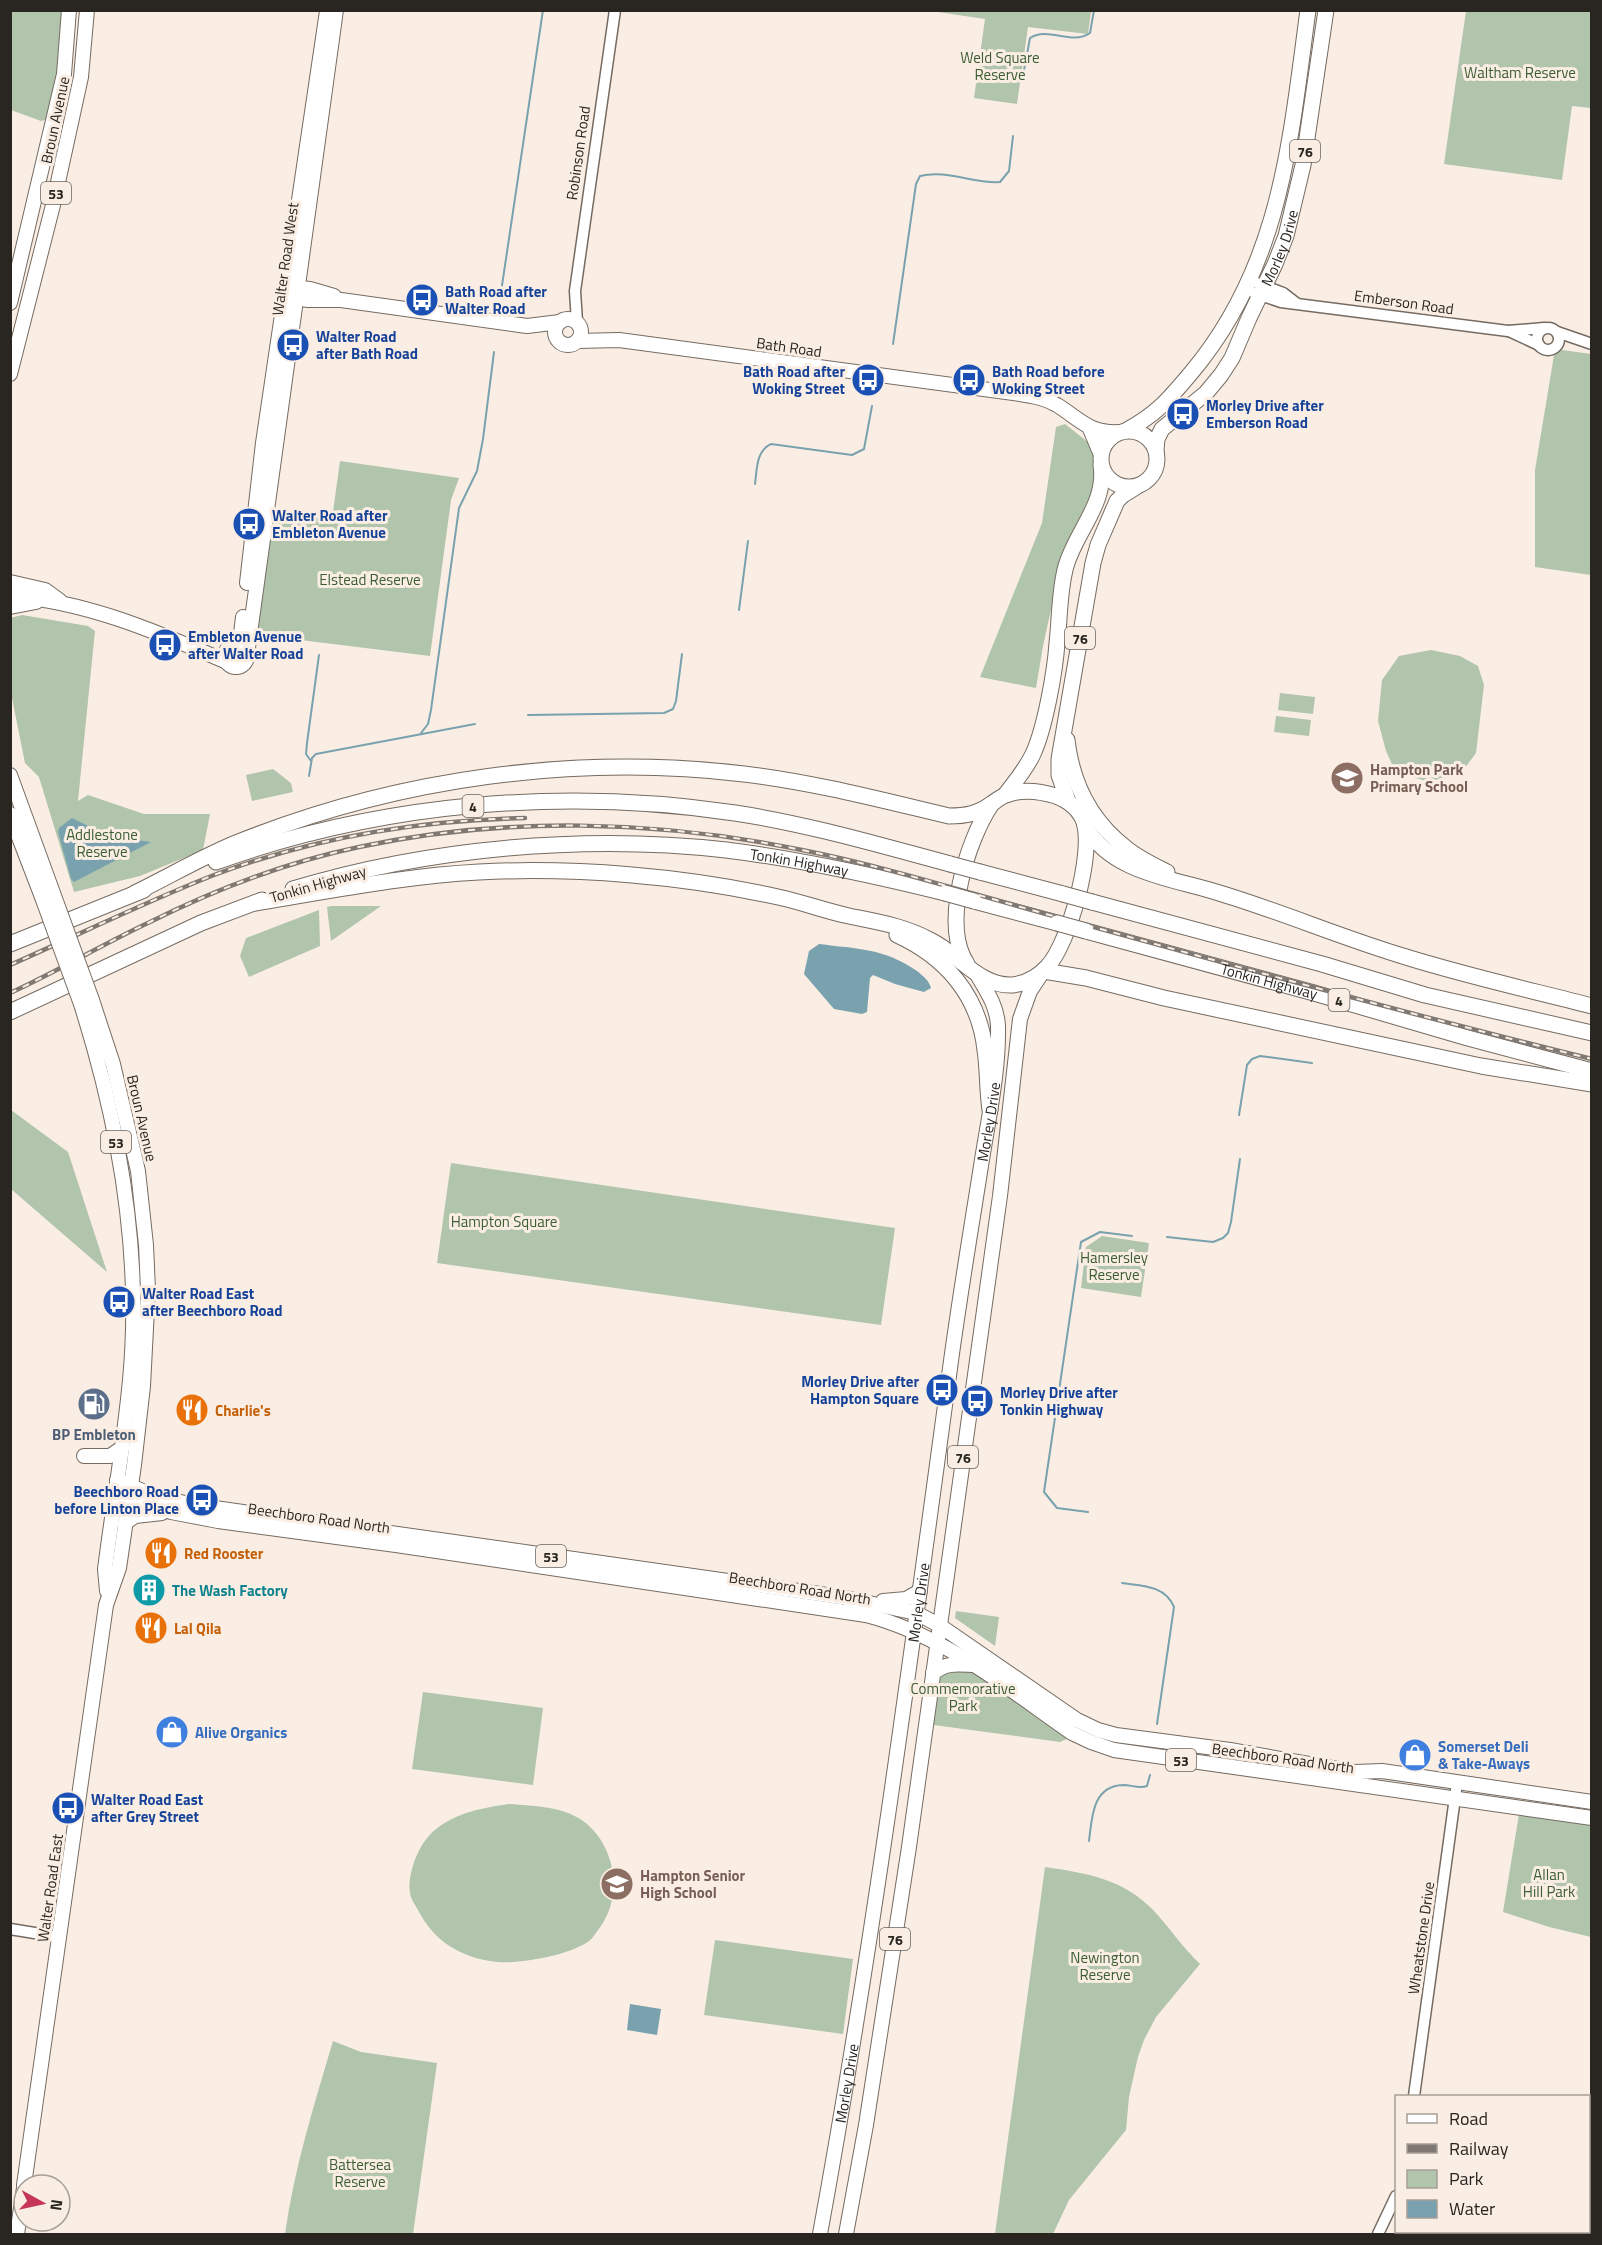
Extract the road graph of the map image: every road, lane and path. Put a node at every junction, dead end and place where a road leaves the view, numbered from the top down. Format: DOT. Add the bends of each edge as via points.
graph roads {
  1 [pos="69,10"];
  2 [pos="87,10"];
  3 [pos="327,10"];
  4 [pos="336,10"];
  5 [pos="615,10"];
  6 [pos="1308,10"];
  7 [pos="1326,10"];
  8 [pos="1247,284"];
  9 [pos="1263,291"];
  10 [pos="291,292"];
  11 [pos="10,303"];
  12 [pos="570,323"];
  13 [pos="527,326"];
  14 [pos="1544,328"];
  15 [pos="1508,331"];
  16 [pos="1557,332"];
  17 [pos="557,338"];
  18 [pos="619,340"];
  19 [pos="577,341"];
  20 [pos="1588,344"];
  21 [pos="1539,345"];
  22 [pos="1556,346"];
  23 [pos="10,374"];
  24 [pos="1090,429"];
  25 [pos="1124,431"];
  26 [pos="1156,450"];
  27 [pos="1101,460"];
  28 [pos="1137,487"];
  29 [pos="11,582"];
  30 [pos="10,596"];
  31 [pos="44,600"];
  32 [pos="62,602"];
  33 [pos="10,607"];
  34 [pos="230,652"];
  35 [pos="1068,707"];
  36 [pos="10,775"];
  37 [pos="1005,795"];
  38 [pos="1068,801"];
  39 [pos="991,805"];
  40 [pos="10,814"];
  41 [pos="1085,826"];
  42 [pos="1189,885"];
  43 [pos="135,893"];
  44 [pos="47,895"];
  45 [pos="255,903"];
  46 [pos="849,916"];
  47 [pos="10,944"];
  48 [pos="973,971"];
  49 [pos="1043,972"];
  50 [pos="86,1002"];
  51 [pos="1592,1006"];
  52 [pos="10,1012"];
  53 [pos="1592,1033"];
  54 [pos="1592,1071"];
  55 [pos="1592,1084"];
  56 [pos="990,1110"];
  57 [pos="122,1448"];
  58 [pos="84,1456"];
  59 [pos="116,1486"];
  60 [pos="130,1492"];
  61 [pos="171,1512"];
  62 [pos="125,1523"];
  63 [pos="920,1591"];
  64 [pos="108,1596"];
  65 [pos="860,1601"];
  66 [pos="916,1613"];
  67 [pos="939,1625"];
  68 [pos="914,1632"];
  69 [pos="937,1642"];
  70 [pos="973,1665"];
  71 [pos="933,1673"];
  72 [pos="1457,1783"];
  73 [pos="1455,1799"];
  74 [pos="1592,1802"];
  75 [pos="1592,1818"];
  76 [pos="10,1929"];
  77 [pos="59,1937"];
  78 [pos="1414,2095"];
  79 [pos="26,2173"];
  80 [pos="1395,2198"];
  81 [pos="820,2235"];
  82 [pos="846,2235"];
  83 [pos="1378,2235"];
  1 -- 11 [label="main road, Broun Avenue / 53" via="64,74"];
  2 -- 23 [label="main road, Broun Avenue / 53" via="77,98"];
  3 -- 10 [label="main road, Walter Road West"];
  4 -- 10 [label="main road, Walter Road West"];
  5 -- 12 [label="street, Robinson Road"];
  6 -- 8 [label="highway, Morley Drive / 76" via="1287,162 1268,235"];
  7 -- 9 [label="highway, Morley Drive / 76" via="1296,200"];
  8 -- 9 [label="street, Emberson Road"];
  8 -- 25 [label="highway, Morley Drive / 76" via="1209,352 1156,412"];
  9 -- 15 [label="street, Emberson Road" via="1283,293 1296,303"];
  9 -- 26 [label="highway, Morley Drive / 76" via="1221,375 1206,393 1162,429"];
  10 -- 13 [label="main road, Bath Road" via="327,301"];
  10 -- 34 [label="main road, Walter Road West" via="263,444 241,633"];
  10 -- 34 [label="main road, Walter Road West" via="247,655 241,647"];
  12 -- 13 [label="main road, Bath Road"];
  12 -- 17 [label="main road, Robinson Road" via="555,331"];
  12 -- 18 [label="main road, Bath Road"];
  12 -- 19 [label="main road, Robinson Road" via="581,333"];
  13 -- 17 [label="main road, Bath Road"];
  14 -- 15 [label="street, Emberson Road"];
  14 -- 16 [label="street"];
  14 -- 21 [label="street" via="1538,334"];
  15 -- 21 [label="street, Emberson Road"];
  16 -- 20 [label="street"];
  16 -- 22 [label="street"];
  17 -- 19 [label="main road" via="565,344"];
  18 -- 19 [label="main road, Bath Road"];
  18 -- 24 [label="main road, Bath Road" via="1042,398"];
  20 -- 22 [label="street"];
  21 -- 22 [label="street" via="1546,350"];
  24 -- 25 [label="main road, Bath Road"];
  24 -- 27 [label="main road"];
  25 -- 26 [label="highway" via="1145,435"];
  25 -- 27 [label="highway" via="1109,438"];
  26 -- 28 [label="highway" via="1158,459 1152,476"];
  27 -- 28 [label="highway" via="1104,474 1111,481 1118,486"];
  27 -- 37 [label="highway, 76" via="1099,498 1066,568 1058,643 1040,737 1028,763"];
  28 -- 35 [label="highway, 76" via="1117,501 1098,545"];
  29 -- 32 [label="main road" via="45,590"];
  30 -- 31 [label="main road"];
  31 -- 32 [label="main road"];
  31 -- 33 [label="main road"];
  32 -- 34 [label="main road" via="186,643"];
  35 -- 38 [label="highway, 76" via="1059,759 1059,775"];
  35 -- 42 [label="highway" via="1066,735 1070,760 1085,802 1127,849"];
  36 -- 44 [label="main road, Broun Avenue / 53"];
  37 -- 38 [label="highway, 76" via="1035,791"];
  37 -- 39 [label="highway, 76"];
  38 -- 41 [label="highway, 76"];
  39 -- 43 [label="highway" via="969,815 949,816 813,784 746,774 644,767 556,770 452,781 330,810 237,842"];
  39 -- 48 [label="highway, 76" via="970,850 959,900 957,942"];
  40 -- 44 [label="main road, Broun Avenue / 53"];
  41 -- 42 [label="highway" via="1095,842 1109,853 1162,879"];
  41 -- 49 [label="highway, 76" via="1083,867 1074,910 1057,952"];
  42 -- 51 [label="highway" via="1407,958"];
  43 -- 47 [label="highway, Tonkin Highway / 4"];
  43 -- 53 [label="highway, Tonkin Highway / 4, bridge" via="220,860 338,827 449,808 540,802 642,803 734,813 824,830 1425,995"];
  44 -- 50 [label="main road, Broun Avenue / 53, bridge"];
  45 -- 46 [label="highway" via="409,879 539,871 696,883 777,897"];
  45 -- 52 [label="highway, Tonkin Highway / 4" via="201,923"];
  45 -- 54 [label="highway, Tonkin Highway / 4, bridge" via="294,888 371,868 460,854 578,845 727,850 845,870 945,893"];
  46 -- 48 [label="highway" via="883,921 915,933 939,944"];
  46 -- 56 [label="highway" via="917,945 942,963 962,986 976,1012 984,1042"];
  48 -- 49 [label="highway" via="1010,985"];
  48 -- 56 [label="main road, Morley Drive / 76" via="991,998 997,1018"];
  49 -- 55 [label="highway" via="1086,978 1481,1066"];
  49 -- 67 [label="main road, Morley Drive / 76" via="1030,991 1020,1019 998,1207"];
  50 -- 57 [label="main road, Broun Avenue / 53" via="122,1173 130,1242 133,1306"];
  50 -- 60 [label="main road, Broun Avenue / 53" via="113,1064 127,1120 138,1172 146,1245 146,1350"];
  56 -- 63 [label="main road, Morley Drive / 76" via="960,1294"];
  57 -- 58 [label="main road" via="110,1456"];
  57 -- 59 [label="main road, Broun Avenue / 53"];
  59 -- 60 [label="main road, Beechboro Road North / 53"];
  59 -- 64 [label="main road, Walter Road East" via="105,1569"];
  60 -- 61 [label="main road, Beechboro Road North / 53"];
  60 -- 62 [label="main road, Walter Road East"];
  60 -- 65 [label="main road, Beechboro Road North / 53"];
  61 -- 62 [label="main road" via="135,1516"];
  61 -- 68 [label="main road, Beechboro Road North / 53" via="839,1609 882,1619"];
  62 -- 64 [label="main road, Walter Road East" via="118,1568"];
  63 -- 65 [label="main road" via="906,1599"];
  63 -- 66 [label="main road, Morley Drive / 76"];
  64 -- 77 [label="main road, Walter Road East"];
  65 -- 66 [label="main road, Beechboro Road North / 53"];
  66 -- 67 [label="main road, Beechboro Road North / 53"];
  66 -- 68 [label="main road, Morley Drive / 76"];
  67 -- 69 [label="main road, Morley Drive / 76"];
  67 -- 72 [label="main road, Beechboro Road North / 53" via="1068,1714 1116,1736 1230,1750 1355,1772 1382,1771"];
  68 -- 69 [label="main road, Beechboro Road North / 53"];
  68 -- 81 [label="main road, Morley Drive / 76" via="867,1956"];
  69 -- 70 [label="main road, Beechboro Road North / 53"];
  69 -- 71 [label="main road, Morley Drive / 76"];
  70 -- 71 [label="main road" via="945,1665"];
  70 -- 73 [label="main road, Beechboro Road North / 53" via="1072,1733 1114,1750"];
  71 -- 82 [label="main road, Morley Drive / 76" via="892,1960"];
  72 -- 73 [label="street, Wheatstone Drive"];
  72 -- 74 [label="main road, Beechboro Road North / 53"];
  73 -- 75 [label="main road, Beechboro Road North / 53"];
  73 -- 78 [label="street, Wheatstone Drive"];
  76 -- 77 [label="street"];
  77 -- 79 [label="main road, Walter Road East"];
  80 -- 83 [label="street"];
}
